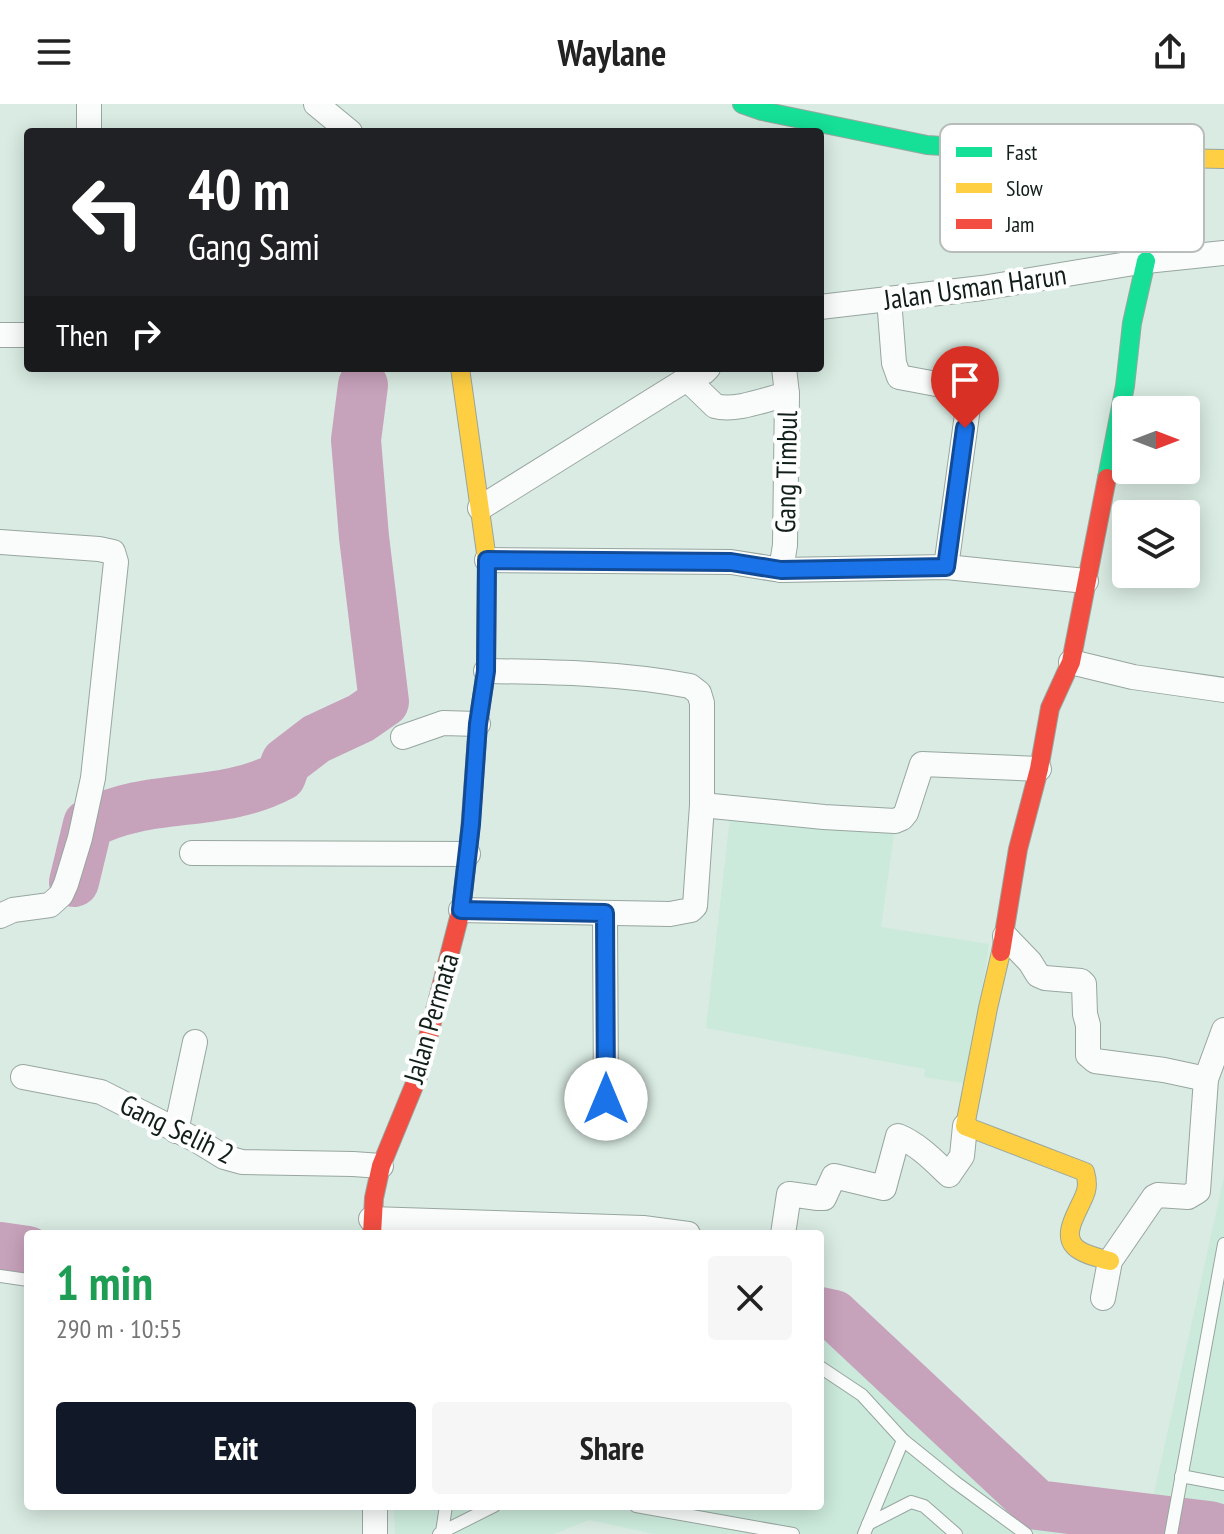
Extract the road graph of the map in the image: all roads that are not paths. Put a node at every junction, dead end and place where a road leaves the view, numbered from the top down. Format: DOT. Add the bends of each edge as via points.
graph roads {
  1 [pos="89,104"];
  2 [pos="316,104"];
  3 [pos="742,104"];
  4 [pos="89,128"];
  5 [pos="345,128"];
  6 [pos="940,146"];
  7 [pos="1204,159"];
  8 [pos="1224,159"];
  9 [pos="1224,253"];
  10 [pos="1146,261"];
  11 [pos="889,299"];
  12 [pos="824,307"];
  13 [pos="0,335"];
  14 [pos="24,335"];
  15 [pos="461,372"];
  16 [pos="784,372"];
  17 [pos="698,374"];
  18 [pos="787,394"];
  19 [pos="480,508"];
  20 [pos="0,542"];
  21 [pos="487,560"];
  22 [pos="946,567"];
  23 [pos="781,570"];
  24 [pos="1086,581"];
  25 [pos="1071,662"];
  26 [pos="486,671"];
  27 [pos="1224,690"];
  28 [pos="478,724"];
  29 [pos="403,737"];
  30 [pos="1039,769"];
  31 [pos="702,805"];
  32 [pos="192,853"];
  33 [pos="468,854"];
  34 [pos="461,910"];
  35 [pos="605,913"];
  36 [pos="0,916"];
  37 [pos="1005,936"];
  38 [pos="1224,1030"];
  39 [pos="195,1042"];
  40 [pos="23,1077"];
  41 [pos="1206,1079"];
  42 [pos="606,1099"];
  43 [pos="965,1126"];
  44 [pos="176,1131"];
  45 [pos="381,1166"];
  46 [pos="372,1226"];
  47 [pos="658,1230"];
  48 [pos="784,1230"];
  49 [pos="1224,1244"];
  50 [pos="1110,1261"];
  51 [pos="0,1276"];
  52 [pos="24,1279"];
  53 [pos="1103,1298"];
  54 [pos="824,1370"];
  55 [pos="903,1440"];
  56 [pos="1181,1476"];
  57 [pos="1224,1484"];
  58 [pos="375,1510"];
  59 [pos="445,1510"];
  60 [pos="486,1510"];
  61 [pos="658,1510"];
  62 [pos="866,1529"];
  63 [pos="441,1533"];
  64 [pos="375,1534"];
  65 [pos="793,1534"];
  66 [pos="956,1534"];
  67 [pos="1026,1534"];
  68 [pos="1171,1534"];
  1 -- 4 [label="street"];
  2 -- 5 [label="street"];
  3 -- 6 [label="main road"];
  7 -- 8 [label="main road"];
  9 -- 10 [label="street, Jalan Usman Harun"];
  10 -- 11 [label="street, Jalan Usman Harun"];
  10 -- 24 [label="main road"];
  11 -- 12 [label="street, Jalan Usman Harun"];
  11 -- 22 [label="street" via="899,377 968,393"];
  13 -- 14 [label="street"];
  15 -- 19 [label="main road, Jalan Permata"];
  16 -- 18 [label="street, Gang Timbul"];
  17 -- 18 [label="street" via="711,403 720,408"];
  17 -- 19 [label="street"];
  18 -- 23 [label="street, Gang Timbul"];
  19 -- 21 [label="main road, Jalan Permata"];
  20 -- 36 [label="street" via="99,549 113,552 116,562 93,778 66,884 50,905"];
  21 -- 23 [label="street, Gang Timbul" via="731,562"];
  21 -- 26 [label="main road, Jalan Permata"];
  22 -- 23 [label="street"];
  22 -- 24 [label="street"];
  24 -- 25 [label="main road"];
  25 -- 27 [label="street"];
  25 -- 30 [label="main road" via="1050,708"];
  26 -- 28 [label="main road, Jalan Permata"];
  26 -- 31 [label="street" via="587,673 690,686 702,703"];
  28 -- 29 [label="street" via="443,723"];
  28 -- 33 [label="main road, Jalan Permata"];
  30 -- 31 [label="street" via="922,764 906,813 895,821"];
  30 -- 37 [label="main road" via="1018,849"];
  31 -- 35 [label="street" via="695,906 670,914"];
  32 -- 33 [label="street"];
  33 -- 34 [label="main road, Jalan Permata"];
  34 -- 35 [label="street"];
  34 -- 45 [label="main road, Jalan Permata" via="418,1076"];
  35 -- 42 [label="street"];
  37 -- 41 [label="street" via="1038,975 1084,984 1091,1059"];
  37 -- 43 [label="main road"];
  38 -- 41 [label="street"];
  39 -- 44 [label="street"];
  40 -- 44 [label="street, Gang Selih 2" via="101,1092"];
  41 -- 50 [label="street" via="1198,1191 1188,1197 1154,1197"];
  43 -- 48 [label="street" via="962,1156 949,1175 898,1136 884,1188 834,1176 824,1198 789,1194"];
  43 -- 50 [label="main road" via="1085,1172 1088,1187 1070,1240 1075,1248"];
  44 -- 45 [label="street, Gang Selih 2" via="242,1162"];
  45 -- 46 [label="main road, Jalan Permata"];
  46 -- 47 [label="street"];
  49 -- 56 [label="lane"];
  50 -- 53 [label="street"];
  51 -- 52 [label="lane"];
  54 -- 55 [label="lane" via="862,1395"];
  55 -- 62 [label="lane"];
  55 -- 67 [label="lane"];
  56 -- 57 [label="lane"];
  56 -- 68 [label="lane"];
  58 -- 64 [label="street"];
  59 -- 63 [label="lane"];
  60 -- 63 [label="lane"];
  61 -- 65 [label="lane"];
  62 -- 66 [label="lane" via="911,1502 924,1506"];
}
